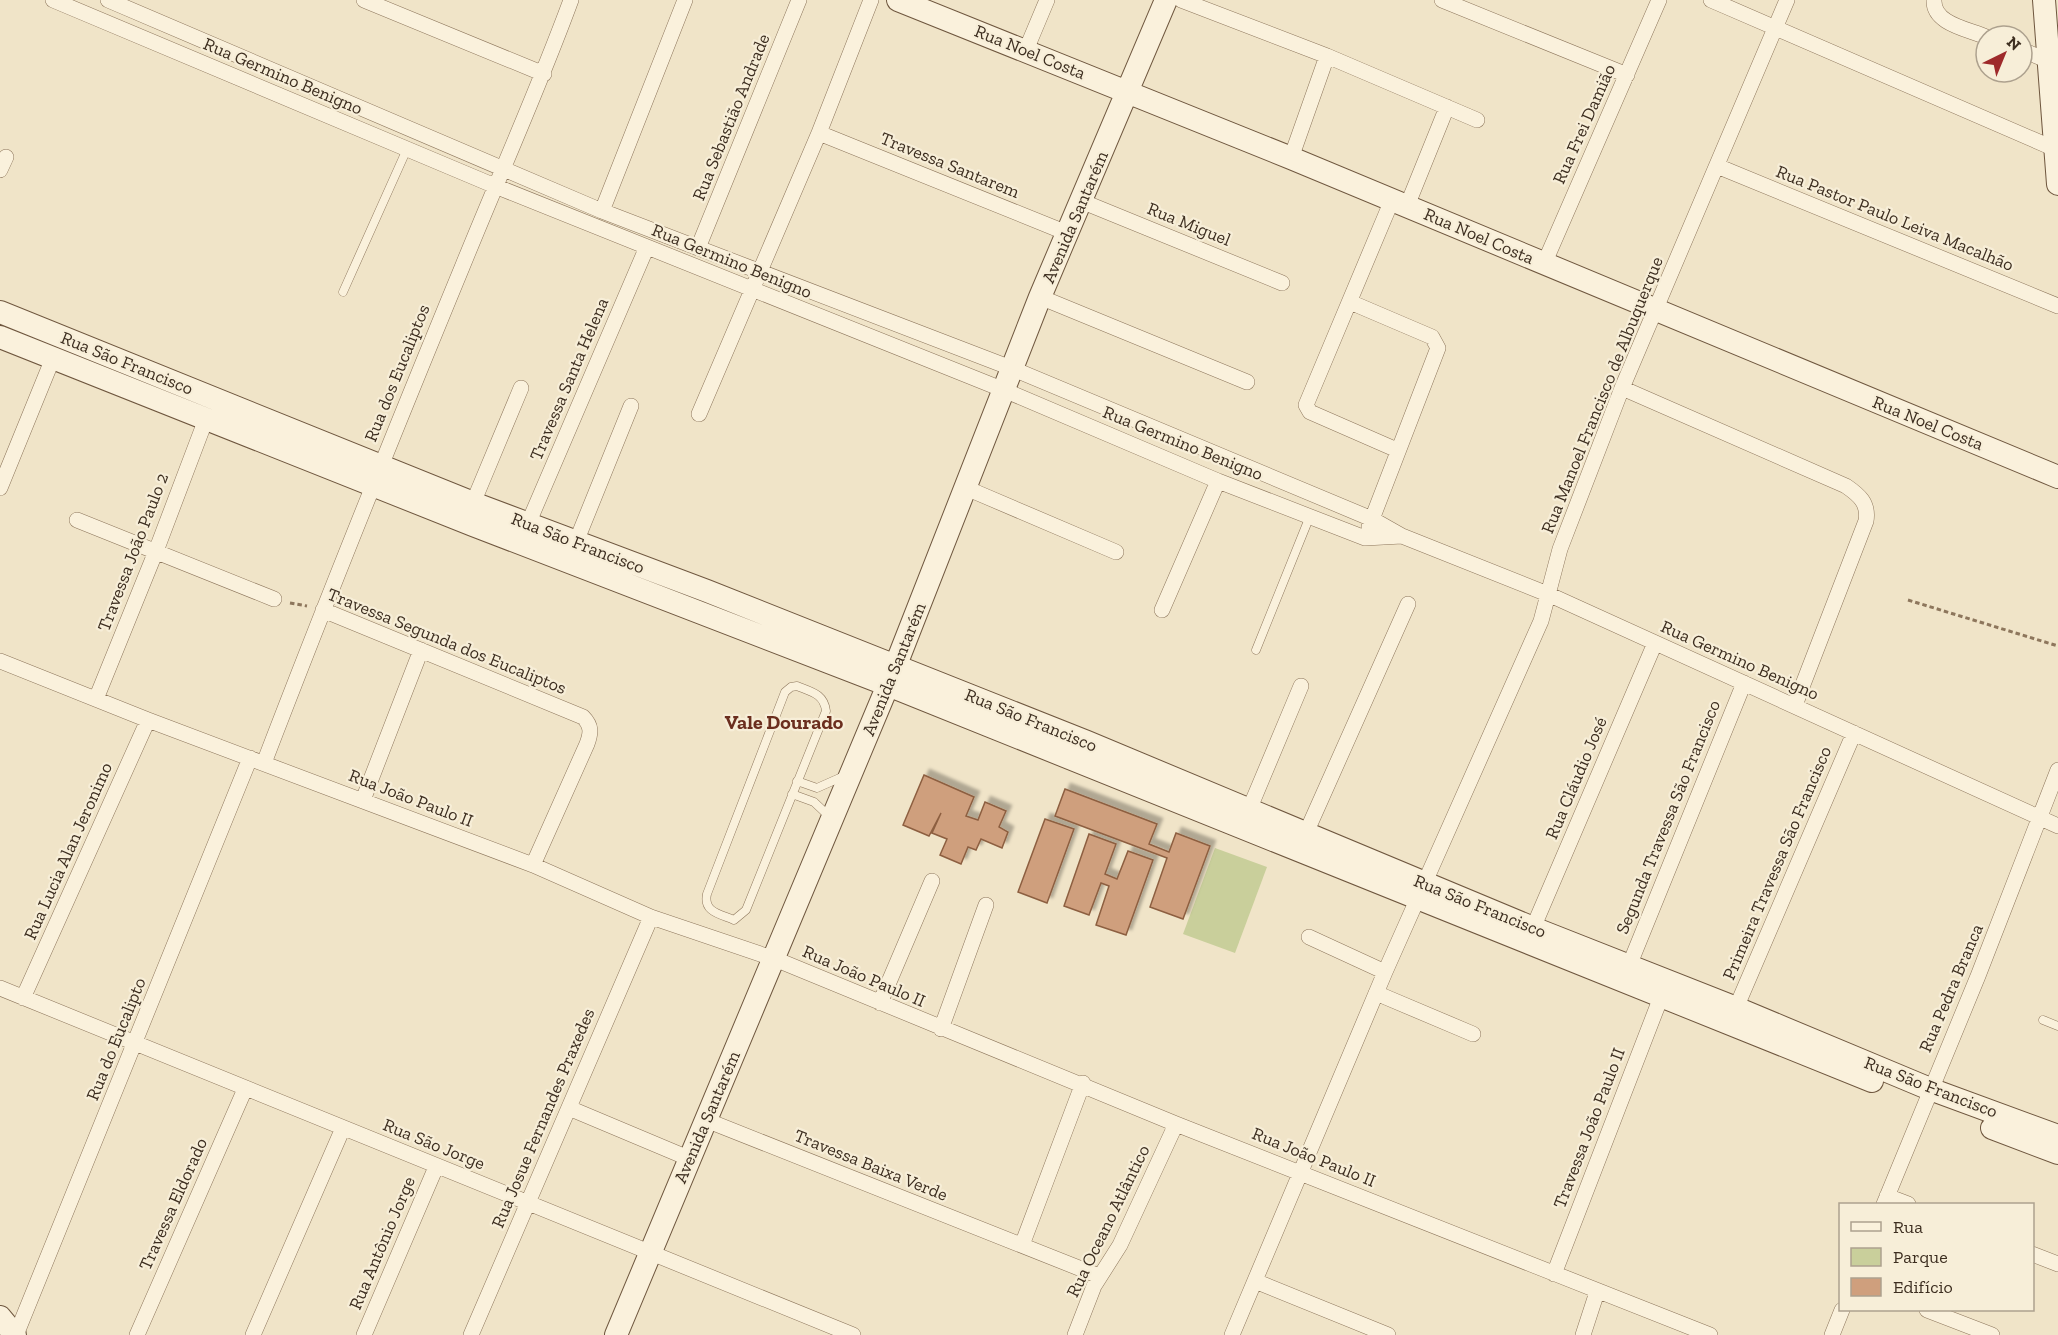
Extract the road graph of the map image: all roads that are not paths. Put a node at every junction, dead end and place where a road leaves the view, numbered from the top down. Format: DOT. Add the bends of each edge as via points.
graph roads {
  1 [pos="53,0"];
  2 [pos="108,0"];
  3 [pos="364,0"];
  4 [pos="571,0"];
  5 [pos="685,0"];
  6 [pos="799,0"];
  7 [pos="871,0"];
  8 [pos="1047,0"];
  9 [pos="1166,0"];
  10 [pos="1181,0"];
  11 [pos="1442,0"];
  12 [pos="1659,0"];
  13 [pos="1711,0"];
  14 [pos="1787,0"];
  15 [pos="1934,0"];
  16 [pos="2044,0"];
  17 [pos="913,3"];
  18 [pos="1775,27"];
  19 [pos="1974,32"];
  20 [pos="2052,34"];
  21 [pos="1026,50"];
  22 [pos="2034,55"];
  23 [pos="1327,56"];
  24 [pos="2049,61"];
  25 [pos="544,74"];
  26 [pos="1627,75"];
  27 [pos="1129,92"];
  28 [pos="1447,107"];
  29 [pos="1477,120"];
  30 [pos="819,133"];
  31 [pos="407,149"];
  32 [pos="2055,149"];
  33 [pos="1291,158"];
  34 [pos="1718,166"];
  35 [pos="502,169"];
  36 [pos="2058,184"];
  37 [pos="495,186"];
  38 [pos="1082,201"];
  39 [pos="1399,203"];
  40 [pos="602,211"];
  41 [pos="1067,232"];
  42 [pos="698,248"];
  43 [pos="646,249"];
  44 [pos="1544,264"];
  45 [pos="758,273"];
  46 [pos="1282,283"];
  47 [pos="751,290"];
  48 [pos="343,292"];
  49 [pos="1040,297"];
  50 [pos="1350,302"];
  51 [pos="2058,306"];
  52 [pos="0,312"];
  53 [pos="1656,312"];
  54 [pos="0,337"];
  55 [pos="53,358"];
  56 [pos="1011,368"];
  57 [pos="1247,382"];
  58 [pos="521,388"];
  59 [pos="1622,388"];
  60 [pos="1004,390"];
  61 [pos="631,406"];
  62 [pos="699,414"];
  63 [pos="206,419"];
  64 [pos="1397,450"];
  65 [pos="377,474"];
  66 [pos="2058,477"];
  67 [pos="1218,481"];
  68 [pos="0,488"];
  69 [pos="966,488"];
  70 [pos="473,503"];
  71 [pos="1310,516"];
  72 [pos="1372,519"];
  73 [pos="77,520"];
  74 [pos="528,524"];
  75 [pos="1402,536"];
  76 [pos="1365,538"];
  77 [pos="576,542"];
  78 [pos="156,551"];
  79 [pos="1116,552"];
  80 [pos="1550,595"];
  81 [pos="274,599"];
  82 [pos="1408,604"];
  83 [pos="323,610"];
  84 [pos="1162,610"];
  85 [pos="1655,643"];
  86 [pos="421,650"];
  87 [pos="1257,650"];
  88 [pos="0,661"];
  89 [pos="892,676"];
  90 [pos="1744,683"];
  91 [pos="1301,686"];
  92 [pos="96,699"];
  93 [pos="1795,705"];
  94 [pos="148,720"];
  95 [pos="1854,733"];
  96 [pos="257,760"];
  97 [pos="2058,770"];
  98 [pos="851,773"];
  99 [pos="797,782"];
  100 [pos="792,794"];
  101 [pos="363,800"];
  102 [pos="1249,810"];
  103 [pos="832,819"];
  104 [pos="2039,819"];
  105 [pos="2058,826"];
  106 [pos="1306,833"];
  107 [pos="532,866"];
  108 [pos="932,881"];
  109 [pos="1421,892"];
  110 [pos="986,905"];
  111 [pos="651,917"];
  112 [pos="1533,928"];
  113 [pos="1310,937"];
  114 [pos="775,959"];
  115 [pos="1629,966"];
  116 [pos="1385,972"];
  117 [pos="0,988"];
  118 [pos="1376,993"];
  119 [pos="1661,997"];
  120 [pos="24,999"];
  121 [pos="880,1003"];
  122 [pos="1736,1008"];
  123 [pos="2043,1020"];
  124 [pos="2058,1026"];
  125 [pos="942,1029"];
  126 [pos="1473,1034"];
  127 [pos="135,1044"];
  128 [pos="1083,1083"];
  129 [pos="245,1089"];
  130 [pos="1927,1095"];
  131 [pos="569,1108"];
  132 [pos="706,1120"];
  133 [pos="1176,1124"];
  134 [pos="343,1128"];
  135 [pos="2058,1136"];
  136 [pos="2058,1153"];
  137 [pos="688,1158"];
  138 [pos="436,1167"];
  139 [pos="1301,1173"];
  140 [pos="1885,1200"];
  141 [pos="528,1203"];
  142 [pos="1902,1203"];
  143 [pos="1022,1245"];
  144 [pos="649,1254"];
  145 [pos="2034,1255"];
  146 [pos="2058,1264"];
  147 [pos="1554,1274"];
  148 [pos="1099,1276"];
  149 [pos="1255,1281"];
  150 [pos="1597,1292"];
  151 [pos="1842,1311"];
  152 [pos="1930,1311"];
  153 [pos="0,1317"];
  154 [pos="16,1335"];
  155 [pos="137,1335"];
  156 [pos="253,1335"];
  157 [pos="364,1335"];
  158 [pos="471,1335"];
  159 [pos="616,1335"];
  160 [pos="853,1335"];
  161 [pos="1075,1335"];
  162 [pos="1232,1335"];
  163 [pos="1388,1335"];
  164 [pos="1583,1335"];
  165 [pos="1710,1335"];
  166 [pos="1832,1335"];
  167 [pos="1992,1335"];
  1 -- 31 [label="street, Rua Germino Benigno"];
  2 -- 35 [label="street, Rua Germino Benigno"];
  3 -- 25 [label="street"];
  4 -- 25 [label="street, Rua dos Eucaliptos"];
  5 -- 40 [label="street"];
  6 -- 42 [label="street, Rua Sebastião Andrade"];
  7 -- 30 [label="street"];
  8 -- 21 [label="street"];
  9 -- 27 [label="street, Avenida Santarém"];
  10 -- 23 [label="street"];
  11 -- 26 [label="street"];
  12 -- 26 [label="street, Rua Frei Damião"];
  13 -- 18 [label="street"];
  14 -- 18 [label="street, Rua Manoel Francisco de Albuquerque"];
  15 -- 19 [label="street" via="1941,18"];
  16 -- 20 [label="street"];
  17 -- 21 [label="street, Rua Noel Costa"];
  18 -- 32 [label="street"];
  18 -- 34 [label="street, Rua Manoel Francisco de Albuquerque"];
  20 -- 24 [label="street"];
  21 -- 27 [label="street, Rua Noel Costa"];
  22 -- 24 [label="street"];
  23 -- 28 [label="street"];
  23 -- 33 [label="street"];
  24 -- 32 [label="street"];
  25 -- 35 [label="street, Rua dos Eucaliptos"];
  26 -- 44 [label="street, Rua Frei Damião"];
  27 -- 33 [label="street, Rua Noel Costa"];
  27 -- 38 [label="street, Avenida Santarém"];
  28 -- 29 [label="street"];
  28 -- 39 [label="street"];
  30 -- 41 [label="street, Travessa Santarem"];
  30 -- 45 [label="street"];
  31 -- 37 [label="street, Rua Germino Benigno"];
  31 -- 48 [label="lane"];
  32 -- 36 [label="street"];
  33 -- 39 [label="street, Rua Noel Costa"];
  34 -- 51 [label="street, Rua Pastor Paulo Leiva Macalhão"];
  34 -- 53 [label="street, Rua Manoel Francisco de Albuquerque"];
  35 -- 37 [label="street, Rua dos Eucaliptos"];
  35 -- 40 [label="street, Rua Germino Benigno"];
  37 -- 43 [label="street, Rua Germino Benigno"];
  37 -- 65 [label="street, Rua dos Eucaliptos"];
  38 -- 41 [label="street, Avenida Santarém"];
  38 -- 46 [label="street, Rua Miguel"];
  39 -- 44 [label="street, Rua Noel Costa"];
  39 -- 50 [label="street"];
  40 -- 42 [label="street, Rua Germino Benigno"];
  41 -- 49 [label="street, Avenida Santarém"];
  42 -- 45 [label="street, Rua Germino Benigno"];
  43 -- 47 [label="street, Rua Germino Benigno"];
  43 -- 74 [label="street, Travessa Santa Helena"];
  44 -- 53 [label="street, Rua Noel Costa"];
  45 -- 47 [label="street"];
  45 -- 56 [label="street, Rua Germino Benigno"];
  47 -- 60 [label="street, Rua Germino Benigno"];
  47 -- 62 [label="street"];
  49 -- 56 [label="street, Avenida Santarém"];
  49 -- 57 [label="street"];
  50 -- 64 [label="street" via="1432,337 1437,343 1436,357"];
  50 -- 64 [label="street" via="1306,408"];
  52 -- 65 [label="street, Rua São Francisco"];
  53 -- 59 [label="street, Rua Manoel Francisco de Albuquerque"];
  53 -- 66 [label="street, Rua Noel Costa"];
  54 -- 55 [label="street, Rua São Francisco"];
  55 -- 63 [label="street, Rua São Francisco"];
  55 -- 68 [label="street, Rua São Francisco"];
  56 -- 60 [label="street, Avenida Santarém"];
  56 -- 72 [label="street, Rua Germino Benigno"];
  58 -- 70 [label="street"];
  59 -- 80 [label="street, Rua Manoel Francisco de Albuquerque" via="1560,549"];
  59 -- 93 [label="street" via="1846,486 1865,504 1866,521"];
  60 -- 67 [label="street, Rua Germino Benigno"];
  60 -- 69 [label="street, Avenida Santarém"];
  61 -- 77 [label="street"];
  63 -- 65 [label="street, Rua São Francisco"];
  63 -- 78 [label="street, Travessa João Paulo 2"];
  64 -- 72 [label="street"];
  65 -- 70 [label="street, Rua São Francisco"];
  65 -- 83 [label="street, Rua dos Eucaliptos"];
  65 -- 89 [label="street, Rua São Francisco"];
  67 -- 71 [label="street, Rua Germino Benigno"];
  67 -- 84 [label="street"];
  69 -- 79 [label="street"];
  69 -- 89 [label="street, Avenida Santarém"];
  70 -- 74 [label="street, Rua São Francisco"];
  71 -- 76 [label="street, Rua Germino Benigno"];
  71 -- 87 [label="lane"];
  72 -- 75 [label="street, Rua Germino Benigno"];
  72 -- 76 [label="street"];
  73 -- 78 [label="street"];
  74 -- 77 [label="street, Rua São Francisco"];
  75 -- 76 [label="street, Rua Germino Benigno"];
  75 -- 80 [label="street, Rua Germino Benigno"];
  77 -- 89 [label="street, Rua São Francisco" via="707,591"];
  78 -- 81 [label="street"];
  78 -- 92 [label="street, Travessa João Paulo 2"];
  80 -- 85 [label="street, Rua Germino Benigno"];
  80 -- 109 [label="street, Rua Manoel Francisco de Albuquerque"];
  82 -- 106 [label="street"];
  83 -- 86 [label="street, Travessa Segunda dos Eucaliptos"];
  83 -- 96 [label="street, Rua dos Eucaliptos"];
  85 -- 90 [label="street, Rua Germino Benigno"];
  85 -- 112 [label="street, Rua Cláudio José"];
  86 -- 101 [label="street"];
  86 -- 107 [label="street, Travessa Segunda dos Eucaliptos" via="588,721 591,733 587,744"];
  88 -- 92 [label="street, Rua João Paulo II"];
  89 -- 98 [label="street, Avenida Santarém"];
  89 -- 102 [label="street, Rua São Francisco"];
  89 -- 109 [label="street, Rua São Francisco"];
  90 -- 93 [label="street, Rua Germino Benigno"];
  90 -- 115 [label="street, Segunda Travessa São Francisco"];
  91 -- 102 [label="street"];
  92 -- 94 [label="street, Rua João Paulo II"];
  93 -- 95 [label="street, Rua Germino Benigno"];
  94 -- 96 [label="street, Rua João Paulo II"];
  94 -- 120 [label="street, Rua Lucia Alan Jeronimo"];
  95 -- 104 [label="street, Rua Germino Benigno"];
  95 -- 122 [label="street, Primeira Travessa São Francisco"];
  96 -- 101 [label="street, Rua João Paulo II"];
  96 -- 127 [label="street, Rua do Eucalipto"];
  97 -- 104 [label="street, Rua Pedra Branca"];
  98 -- 99 [label="lane" via="817,788"];
  98 -- 103 [label="street, Avenida Santarém"];
  99 -- 100 [label="lane"];
  99 -- 100 [label="lane" via="826,711 819,695 797,686 786,692 707,894 705,902 709,909 734,920 746,910"];
  100 -- 103 [label="lane" via="814,802"];
  101 -- 107 [label="street, Rua João Paulo II"];
  102 -- 106 [label="street, Rua São Francisco"];
  103 -- 114 [label="street, Avenida Santarém"];
  104 -- 105 [label="street, Rua Germino Benigno"];
  104 -- 130 [label="street, Rua Pedra Branca"];
  106 -- 109 [label="street, Rua São Francisco"];
  107 -- 111 [label="street, Rua João Paulo II"];
  108 -- 121 [label="street"];
  109 -- 112 [label="street, Rua São Francisco"];
  109 -- 116 [label="street, Rua Manoel Francisco de Albuquerque"];
  109 -- 119 [label="street, Rua São Francisco"];
  110 -- 125 [label="street"];
  111 -- 114 [label="street, Rua João Paulo II"];
  111 -- 131 [label="street, Rua Josue Fernandes Praxedes"];
  112 -- 115 [label="street, Rua São Francisco"];
  113 -- 116 [label="street"];
  114 -- 121 [label="street, Rua João Paulo II"];
  114 -- 132 [label="street, Avenida Santarém"];
  115 -- 122 [label="street, Rua São Francisco"];
  116 -- 118 [label="street, Rua Manoel Francisco de Albuquerque"];
  117 -- 120 [label="street, Rua São Jorge"];
  118 -- 126 [label="street"];
  118 -- 139 [label="street, Rua Manoel Francisco de Albuquerque"];
  119 -- 130 [label="street, Rua São Francisco"];
  119 -- 147 [label="street, Travessa João Paulo II"];
  120 -- 127 [label="street, Rua São Jorge"];
  121 -- 125 [label="street, Rua João Paulo II"];
  122 -- 130 [label="street, Rua São Francisco"];
  123 -- 124 [label="lane"];
  125 -- 128 [label="street, Rua João Paulo II"];
  127 -- 129 [label="street, Rua São Jorge"];
  127 -- 154 [label="street, Rua do Eucalipto"];
  128 -- 133 [label="street, Rua João Paulo II"];
  128 -- 143 [label="street"];
  129 -- 134 [label="street, Rua São Jorge"];
  129 -- 155 [label="street, Travessa Eldorado"];
  130 -- 135 [label="street, Rua São Francisco"];
  130 -- 136 [label="street, Rua São Francisco"];
  130 -- 140 [label="street, Rua Pedra Branca"];
  131 -- 137 [label="street"];
  131 -- 141 [label="street, Rua Josue Fernandes Praxedes"];
  132 -- 137 [label="street, Avenida Santarém"];
  132 -- 143 [label="street, Travessa Baixa Verde"];
  133 -- 139 [label="street, Rua João Paulo II"];
  133 -- 148 [label="street, Rua Oceano Atlântico" via="1120,1245"];
  134 -- 138 [label="street, Rua São Jorge"];
  134 -- 156 [label="street"];
  137 -- 144 [label="street, Avenida Santarém"];
  138 -- 141 [label="street, Rua São Jorge"];
  138 -- 157 [label="street, Rua Antônio Jorge"];
  139 -- 147 [label="street, Rua João Paulo II"];
  139 -- 149 [label="street, Rua Manoel Francisco de Albuquerque"];
  140 -- 142 [label="street"];
  141 -- 144 [label="street, Rua São Jorge"];
  141 -- 158 [label="street, Rua Josue Fernandes Praxedes"];
  143 -- 148 [label="street, Travessa Baixa Verde"];
  144 -- 159 [label="street, Avenida Santarém"];
  144 -- 160 [label="street, Rua São Jorge"];
  145 -- 146 [label="street"];
  147 -- 150 [label="street, Rua João Paulo II"];
  148 -- 161 [label="street, Rua Oceano Atlântico"];
  149 -- 162 [label="street, Rua Manoel Francisco de Albuquerque"];
  149 -- 163 [label="street"];
  150 -- 164 [label="street"];
  150 -- 165 [label="street, Rua João Paulo II"];
  151 -- 166 [label="street"];
  152 -- 167 [label="street"];
  153 -- 154 [label="street"];
}
